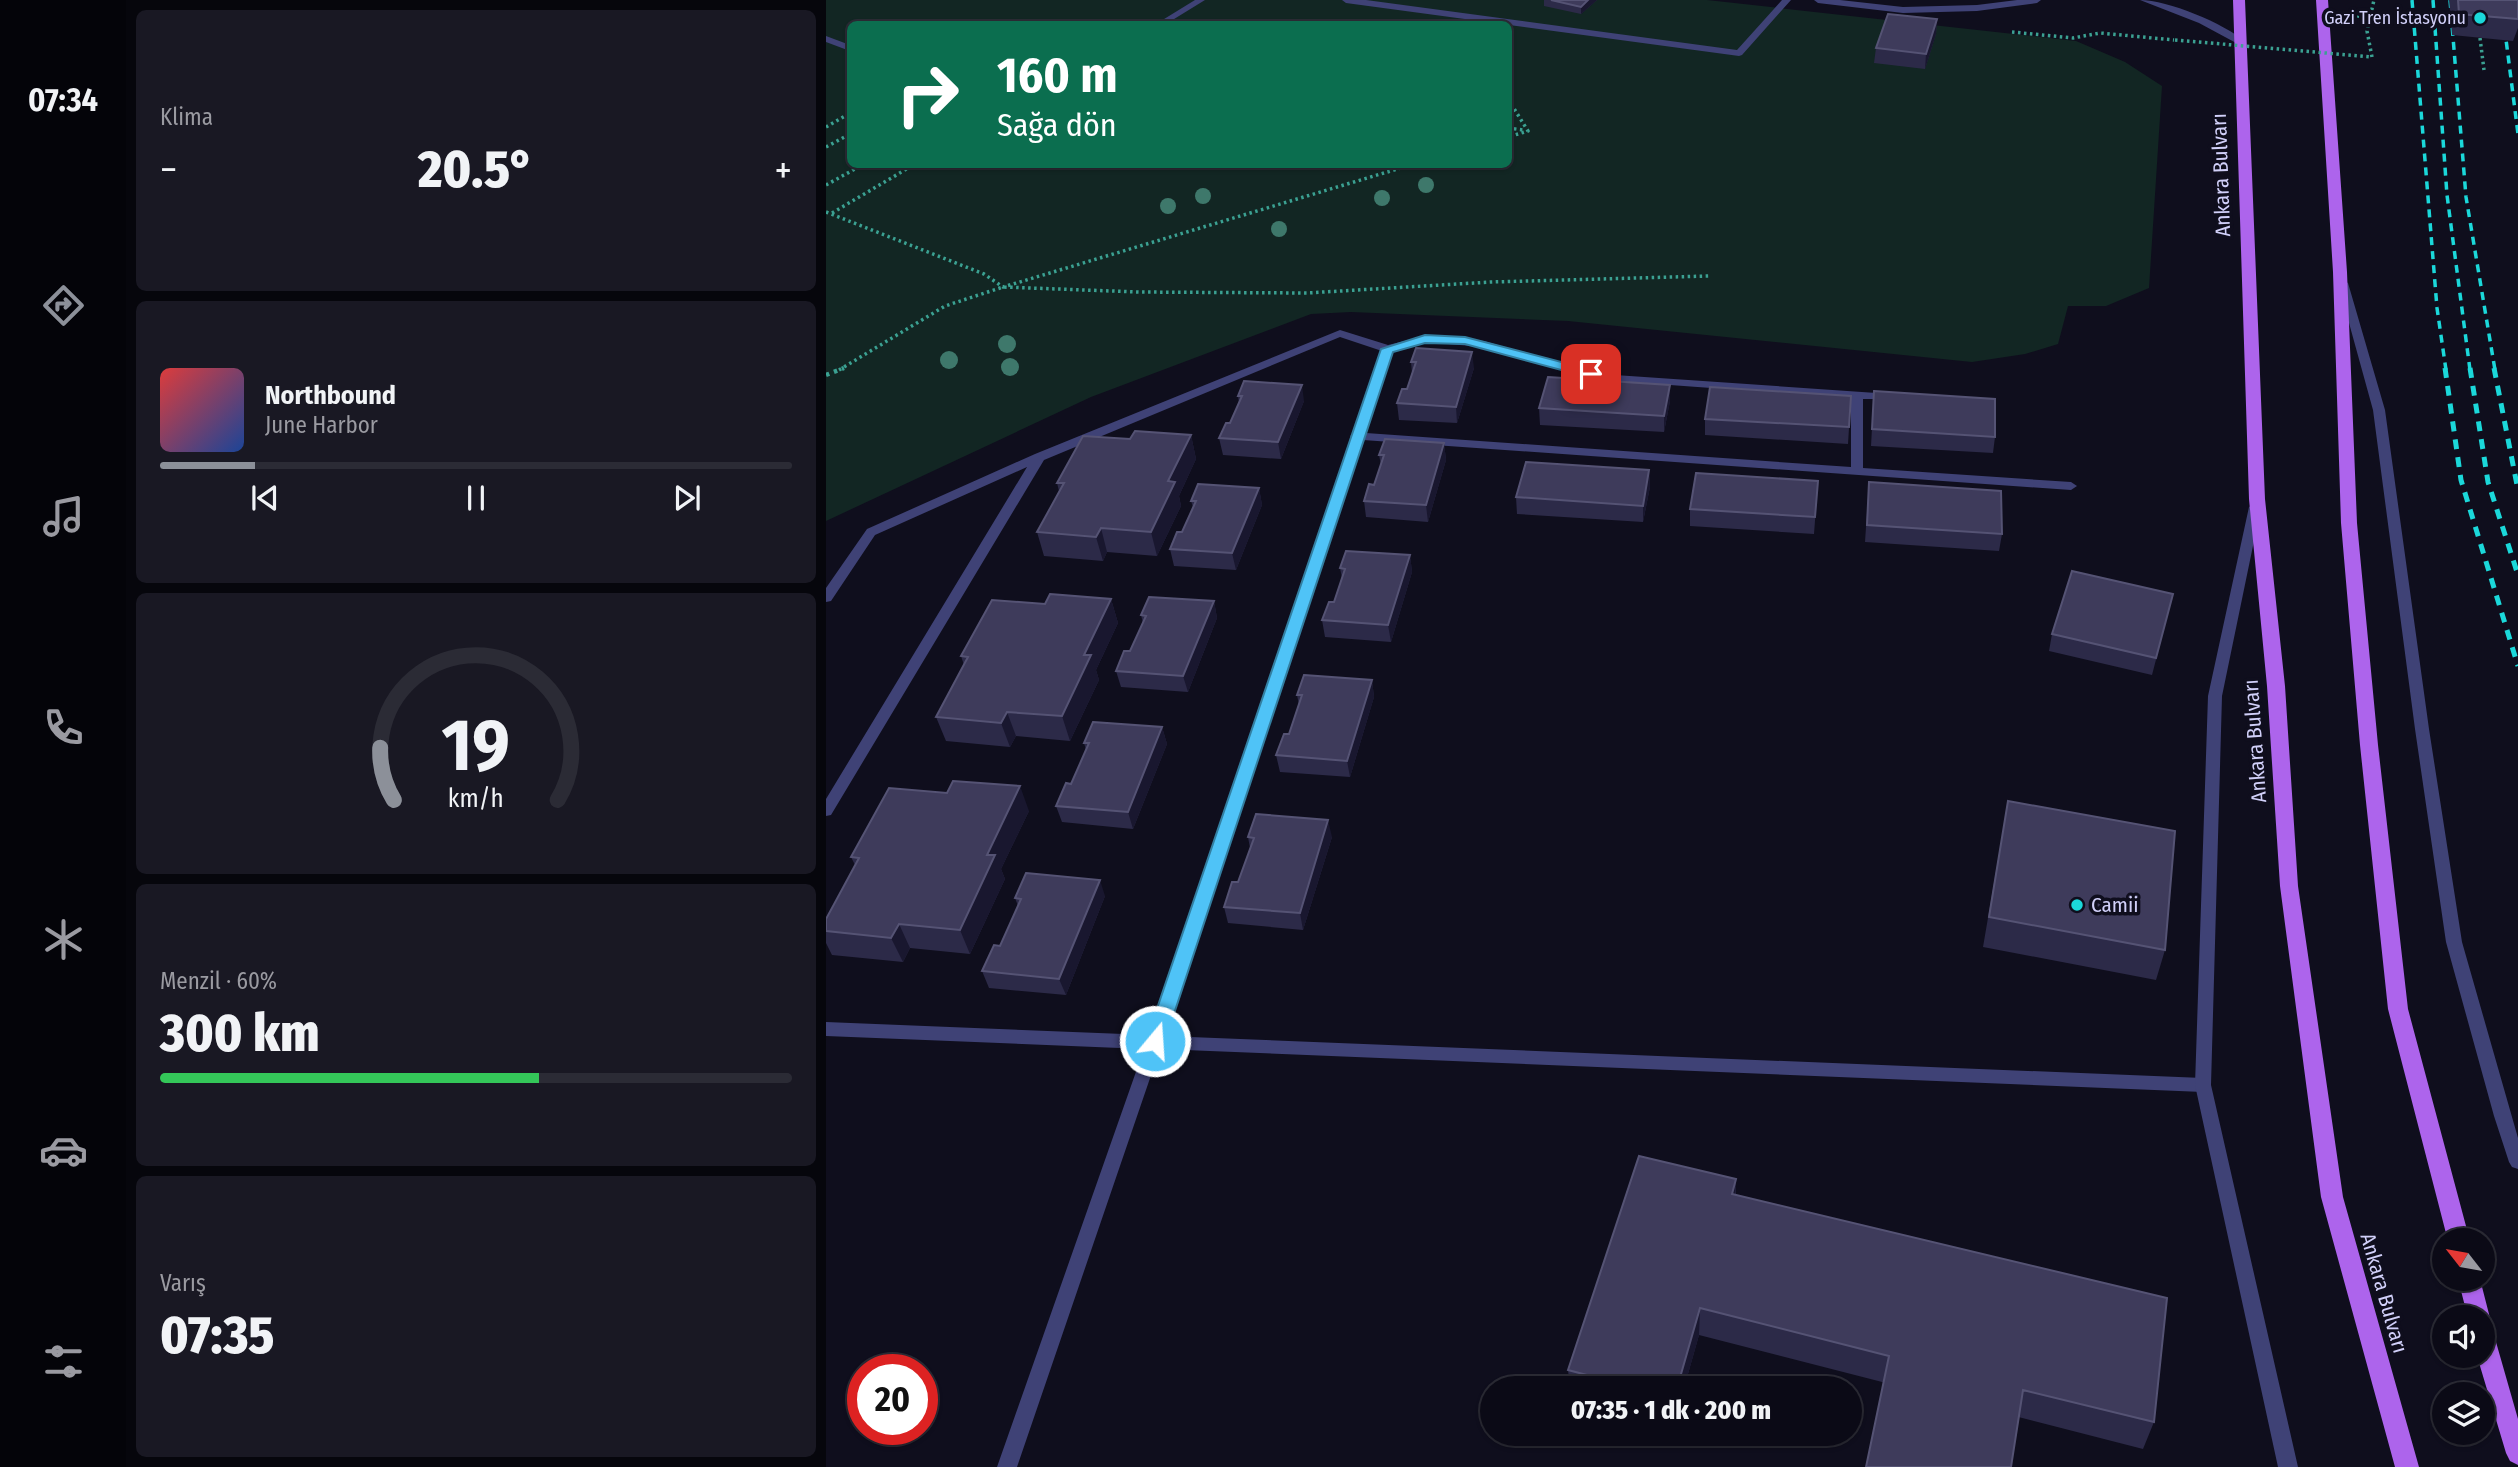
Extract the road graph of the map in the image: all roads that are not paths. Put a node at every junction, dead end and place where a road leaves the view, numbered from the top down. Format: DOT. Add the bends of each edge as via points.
graph roads {
  1 [pos="1201,0"];
  2 [pos="1346,0"];
  3 [pos="1787,0"];
  4 [pos="1818,0"];
  5 [pos="2037,0"];
  6 [pos="2144,0"];
  7 [pos="2239,0"];
  8 [pos="2322,0"];
  9 [pos="1165,21"];
  10 [pos="1502,21"];
  11 [pos="1512,22"];
  12 [pos="826,39"];
  13 [pos="2241,42"];
  14 [pos="847,47"];
  15 [pos="2340,272"];
  16 [pos="1388,349"];
  17 [pos="1857,394"];
  18 [pos="1910,398"];
  19 [pos="1356,436"];
  20 [pos="1039,457"];
  21 [pos="1857,471"];
  22 [pos="2071,486"];
  23 [pos="2257,499"];
  24 [pos="826,598"];
  25 [pos="826,811"];
  26 [pos="826,1028"];
  27 [pos="1155,1041"];
  28 [pos="2203,1085"];
  29 [pos="2518,1162"];
  30 [pos="2456,1228"];
  31 [pos="2492,1368"];
  32 [pos="2518,1453"];
  33 [pos="1007,1467"];
  34 [pos="2288,1467"];
  35 [pos="2407,1467"];
  1 -- 9 [label="street"];
  2 -- 10 [label="street"];
  3 -- 11 [label="street" via="1739,53"];
  4 -- 5 [label="street" via="1903,10 1977,8"];
  6 -- 13 [label="street" via="2203,21"];
  7 -- 13 [label="main road, Ankara Bulvarı"];
  8 -- 15 [label="main road"];
  12 -- 14 [label="street"];
  13 -- 23 [label="main road, Ankara Bulvarı"];
  15 -- 29 [label="street" via="2379,410 2454,942"];
  15 -- 30 [label="main road" via="2349,523 2398,1009"];
  16 -- 17 [label="street" via="1425,339 1465,341 1615,378"];
  16 -- 19 [label="street"];
  16 -- 20 [label="street" via="1340,333"];
  17 -- 18 [label="street"];
  17 -- 21 [label="street"];
  19 -- 21 [label="street"];
  19 -- 27 [label="street"];
  20 -- 24 [label="street" via="871,532"];
  20 -- 25 [label="street"];
  21 -- 22 [label="street"];
  23 -- 28 [label="street" via="2216,696"];
  23 -- 35 [label="main road, Ankara Bulvarı" via="2276,686 2289,886 2332,1197"];
  26 -- 27 [label="street"];
  27 -- 28 [label="street"];
  27 -- 33 [label="street"];
  28 -- 34 [label="street"];
  31 -- 32 [label="main road"];
}
